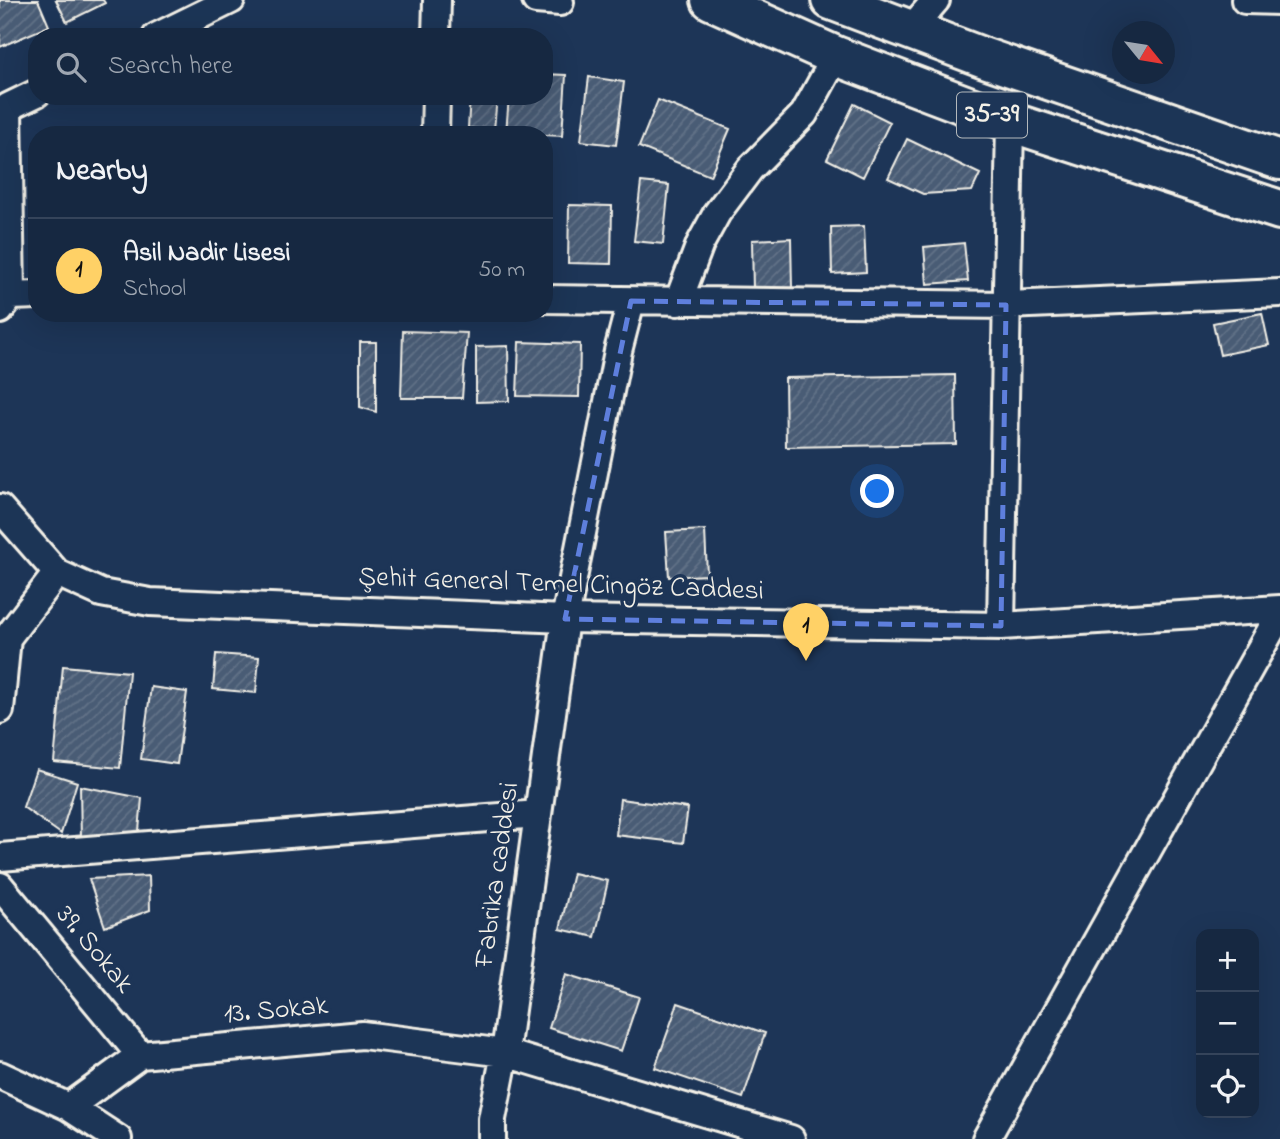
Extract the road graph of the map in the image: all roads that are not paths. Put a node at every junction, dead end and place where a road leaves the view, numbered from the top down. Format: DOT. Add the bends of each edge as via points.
graph roads {
  1 [pos="231,0"];
  2 [pos="437,0"];
  3 [pos="711,0"];
  4 [pos="831,0"];
  5 [pos="936,0"];
  6 [pos="1245,0"];
  7 [pos="1280,1"];
  8 [pos="174,28"];
  9 [pos="436,28"];
  10 [pos="910,30"];
  11 [pos="836,56"];
  12 [pos="28,97"];
  13 [pos="436,105"];
  14 [pos="4,106"];
  15 [pos="1010,122"];
  16 [pos="435,126"];
  17 [pos="1280,160"];
  18 [pos="1280,210"];
  19 [pos="1280,293"];
  20 [pos="553,299"];
  21 [pos="16,300"];
  22 [pos="631,301"];
  23 [pos="678,302"];
  24 [pos="1006,305"];
  25 [pos="0,508"];
  26 [pos="57,573"];
  27 [pos="1280,612"];
  28 [pos="565,619"];
  29 [pos="1001,626"];
  30 [pos="4,637"];
  31 [pos="0,710"];
  32 [pos="538,814"];
  33 [pos="0,857"];
  34 [pos="0,886"];
  35 [pos="505,1053"];
  36 [pos="140,1055"];
  37 [pos="0,1075"];
  38 [pos="69,1107"];
  39 [pos="118,1139"];
  40 [pos="492,1139"];
  41 [pos="791,1139"];
  42 [pos="986,1139"];
  1 -- 8 [label="street"];
  2 -- 9 [label="street"];
  3 -- 11 [label="main road, 35-39"];
  4 -- 10 [label="main road, 35-39"];
  5 -- 10 [label="street"];
  6 -- 7 [label="street"];
  10 -- 17 [label="main road, 35-39"];
  11 -- 15 [label="main road, 35-39"];
  11 -- 23 [label="street" via="804,114 750,169 717,213"];
  12 -- 14 [label="street"];
  13 -- 16 [label="street"];
  14 -- 21 [label="street"];
  15 -- 18 [label="main road, 35-39"];
  15 -- 24 [label="street"];
  19 -- 24 [label="street"];
  20 -- 22 [label="street"];
  22 -- 23 [label="street"];
  22 -- 28 [label="street, Fabrika caddesi"];
  23 -- 24 [label="street"];
  24 -- 29 [label="street"];
  25 -- 26 [label="street, Şehit General Temel Cingöz Caddesi"];
  26 -- 28 [label="street, Şehit General Temel Cingöz Caddesi" via="100,593 150,602"];
  26 -- 30 [label="street"];
  27 -- 29 [label="street, Şehit General Temel Cingöz Caddesi"];
  27 -- 42 [label="street"];
  28 -- 29 [label="street, Şehit General Temel Cingöz Caddesi"];
  28 -- 32 [label="street, Fabrika caddesi"];
  30 -- 31 [label="street"];
  32 -- 33 [label="street"];
  32 -- 35 [label="street, Fabrika caddesi"];
  34 -- 36 [label="street, 39. Sokak"];
  35 -- 36 [label="street, 13. Sokak" via="362,1035"];
  35 -- 40 [label="street, Fabrika caddesi"];
  35 -- 41 [label="street, 13. Sokak"];
  36 -- 38 [label="street"];
  37 -- 38 [label="street"];
  38 -- 39 [label="street"];
}
